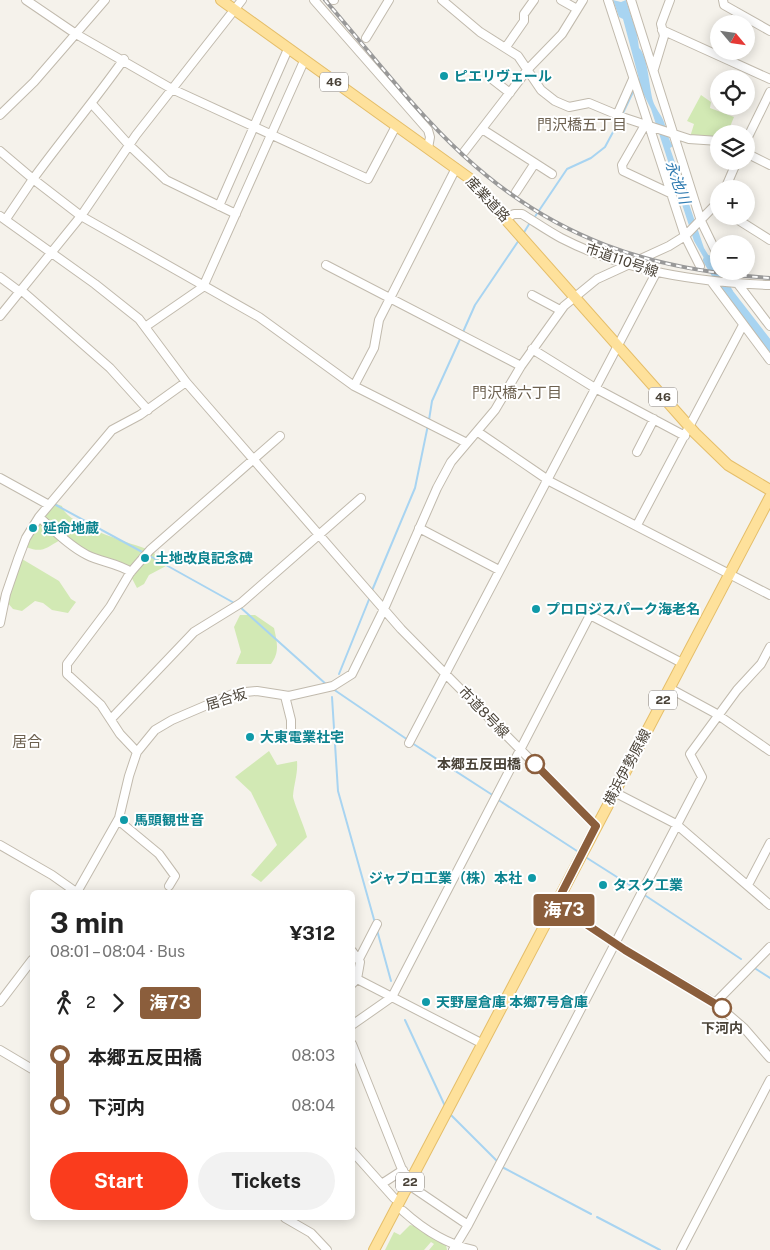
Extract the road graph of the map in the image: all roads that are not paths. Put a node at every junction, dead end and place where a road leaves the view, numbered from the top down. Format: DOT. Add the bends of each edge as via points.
graph roads {
  1 [pos="26,0"];
  2 [pos="105,0"];
  3 [pos="222,0"];
  4 [pos="242,0"];
  5 [pos="314,0"];
  6 [pos="387,0"];
  7 [pos="442,0"];
  8 [pos="534,0"];
  9 [pos="561,0"];
  10 [pos="583,0"];
  11 [pos="608,0"];
  12 [pos="632,0"];
  13 [pos="670,0"];
  14 [pos="723,0"];
  15 [pos="577,9"];
  16 [pos="234,10"];
  17 [pos="662,30"];
  18 [pos="770,31"];
  19 [pos="76,34"];
  20 [pos="366,38"];
  21 [pos="506,47"];
  22 [pos="288,49"];
  23 [pos="124,60"];
  24 [pos="304,61"];
  25 [pos="528,69"];
  26 [pos="654,69"];
  27 [pos="492,79"];
  28 [pos="770,79"];
  29 [pos="635,84"];
  30 [pos="172,89"];
  31 [pos="770,92"];
  32 [pos="510,93"];
  33 [pos="92,104"];
  34 [pos="761,111"];
  35 [pos="0,116"];
  36 [pos="620,116"];
  37 [pos="770,116"];
  38 [pos="754,125"];
  39 [pos="396,126"];
  40 [pos="649,126"];
  41 [pos="254,127"];
  42 [pos="482,129"];
  43 [pos="673,133"];
  44 [pos="271,134"];
  45 [pos="710,140"];
  46 [pos="129,145"];
  47 [pos="428,148"];
  48 [pos="0,151"];
  49 [pos="464,152"];
  50 [pos="755,158"];
  51 [pos="534,163"];
  52 [pos="770,165"];
  53 [pos="456,168"];
  54 [pos="552,174"];
  55 [pos="34,179"];
  56 [pos="516,192"];
  57 [pos="672,194"];
  58 [pos="219,206"];
  59 [pos="710,213"];
  60 [pos="236,214"];
  61 [pos="81,216"];
  62 [pos="3,218"];
  63 [pos="506,218"];
  64 [pos="700,222"];
  65 [pos="746,225"];
  66 [pos="686,235"];
  67 [pos="770,240"];
  68 [pos="710,241"];
  69 [pos="51,252"];
  70 [pos="625,264"];
  71 [pos="326,265"];
  72 [pos="700,266"];
  73 [pos="656,273"];
  74 [pos="0,277"];
  75 [pos="712,282"];
  76 [pos="736,284"];
  77 [pos="770,285"];
  78 [pos="203,287"];
  79 [pos="21,291"];
  80 [pos="532,295"];
  81 [pos="574,296"];
  82 [pos="390,299"];
  83 [pos="560,310"];
  84 [pos="0,315"];
  85 [pos="743,325"];
  86 [pos="770,326"];
  87 [pos="145,327"];
  88 [pos="618,346"];
  89 [pos="532,349"];
  90 [pos="770,360"];
  91 [pos="521,366"];
  92 [pos="186,382"];
  93 [pos="354,386"];
  94 [pos="595,388"];
  95 [pos="148,410"];
  96 [pos="654,419"];
  97 [pos="478,432"];
  98 [pos="687,432"];
  99 [pos="280,436"];
  100 [pos="467,443"];
  101 [pos="710,448"];
  102 [pos="637,452"];
  103 [pos="254,460"];
  104 [pos="0,478"];
  105 [pos="547,479"];
  106 [pos="770,483"];
  107 [pos="770,490"];
  108 [pos="770,497"];
  109 [pos="361,498"];
  110 [pos="49,505"];
  111 [pos="39,517"];
  112 [pos="636,525"];
  113 [pos="419,528"];
  114 [pos="319,535"];
  115 [pos="499,570"];
  116 [pos="131,572"];
  117 [pos="729,573"];
  118 [pos="770,594"];
  119 [pos="384,609"];
  120 [pos="0,623"];
  121 [pos="770,647"];
  122 [pos="682,662"];
  123 [pos="446,673"];
  124 [pos="669,688"];
  125 [pos="287,696"];
  126 [pos="718,716"];
  127 [pos="111,719"];
  128 [pos="291,736"];
  129 [pos="410,742"];
  130 [pos="521,751"];
  131 [pos="770,751"];
  132 [pos="137,752"];
  133 [pos="614,792"];
  134 [pos="118,820"];
  135 [pos="676,824"];
  136 [pos="596,826"];
  137 [pos="770,843"];
  138 [pos="0,845"];
  139 [pos="748,885"];
  140 [pos="170,886"];
  141 [pos="74,890"];
  142 [pos="78,890"];
  143 [pos="556,904"];
  144 [pos="770,905"];
  145 [pos="376,926"];
  146 [pos="615,944"];
  147 [pos="770,947"];
  148 [pos="355,954"];
  149 [pos="359,959"];
  150 [pos="30,963"];
  151 [pos="355,982"];
  152 [pos="392,997"];
  153 [pos="0,1002"];
  154 [pos="715,1002"];
  155 [pos="355,1023"];
  156 [pos="483,1044"];
  157 [pos="0,1050"];
  158 [pos="355,1051"];
  159 [pos="770,1058"];
  160 [pos="30,1068"];
  161 [pos="770,1080"];
  162 [pos="355,1154"];
  163 [pos="403,1170"];
  164 [pos="410,1182"];
  165 [pos="383,1183"];
  166 [pos="394,1198"];
  167 [pos="403,1211"];
  168 [pos="288,1220"];
  169 [pos="468,1225"];
  170 [pos="454,1248"];
  171 [pos="326,1249"];
  172 [pos="374,1250"];
  173 [pos="473,1250"];
  174 [pos="681,1250"];
  1 -- 19 [label="street"];
  2 -- 19 [label="street"];
  3 -- 16 [label="main road, 産業道路 / 46"];
  4 -- 16 [label="street"];
  5 -- 47 [label="street" via="428,130"];
  6 -- 20 [label="street"];
  7 -- 21 [label="street" via="480,32"];
  8 -- 21 [label="street"];
  9 -- 15 [label="street"];
  10 -- 15 [label="street"];
  11 -- 29 [label="street"];
  12 -- 26 [label="street"];
  13 -- 17 [label="street" via="661,24"];
  14 -- 18 [label="street" via="724,5"];
  15 -- 25 [label="street" via="562,34"];
  16 -- 22 [label="main road, 産業道路 / 46"];
  16 -- 30 [label="street"];
  17 -- 26 [label="street" via="664,36"];
  17 -- 28 [label="street"];
  19 -- 23 [label="street"];
  19 -- 35 [label="street"];
  21 -- 25 [label="street"];
  22 -- 24 [label="main road, 産業道路 / 46"];
  22 -- 41 [label="street"];
  23 -- 30 [label="street"];
  23 -- 33 [label="street"];
  24 -- 39 [label="main road, 産業道路 / 46"];
  24 -- 44 [label="street"];
  25 -- 32 [label="street"];
  25 -- 36 [label="street" via="541,90 555,101 570,107 589,103"];
  26 -- 43 [label="street"];
  27 -- 32 [label="street"];
  29 -- 36 [label="street"];
  29 -- 40 [label="street"];
  30 -- 41 [label="street"];
  30 -- 46 [label="street"];
  31 -- 34 [label="street"];
  32 -- 42 [label="street"];
  33 -- 46 [label="street"];
  33 -- 55 [label="street"];
  34 -- 37 [label="street"];
  34 -- 38 [label="street"];
  36 -- 40 [label="street"];
  39 -- 44 [label="street" via="368,179"];
  39 -- 47 [label="main road, 産業道路 / 46"];
  40 -- 43 [label="street"];
  40 -- 57 [label="street"];
  40 -- 57 [label="street" via="622,165 623,171"];
  41 -- 44 [label="street"];
  41 -- 58 [label="street"];
  42 -- 49 [label="street"];
  42 -- 51 [label="street"];
  43 -- 45 [label="street" via="689,139"];
  43 -- 64 [label="street"];
  44 -- 60 [label="street"];
  46 -- 58 [label="street" via="173,185"];
  46 -- 61 [label="street"];
  47 -- 53 [label="main road, 産業道路 / 46"];
  48 -- 55 [label="street"];
  50 -- 52 [label="street"];
  51 -- 54 [label="street"];
  51 -- 56 [label="street"];
  53 -- 63 [label="main road, 産業道路 / 46"];
  53 -- 82 [label="street"];
  55 -- 61 [label="street"];
  55 -- 62 [label="street"];
  57 -- 66 [label="street"];
  58 -- 60 [label="street"];
  59 -- 64 [label="street, 居合坂"];
  60 -- 78 [label="street"];
  61 -- 69 [label="street"];
  61 -- 78 [label="street"];
  62 -- 69 [label="street, 市道8号線"];
  63 -- 70 [label="street, 市道110号線" via="517,214 562,238"];
  63 -- 81 [label="main road, 産業道路 / 46"];
  64 -- 66 [label="street, 居合坂"];
  64 -- 68 [label="street"];
  65 -- 67 [label="street"];
  66 -- 70 [label="street, 居合坂" via="669,246"];
  66 -- 72 [label="street"];
  69 -- 79 [label="street"];
  69 -- 87 [label="street, 市道8号線" via="139,319"];
  70 -- 73 [label="street, 市道110号線"];
  70 -- 81 [label="street, 居合坂" via="591,282"];
  71 -- 82 [label="street"];
  73 -- 75 [label="street, 市道110号線"];
  73 -- 88 [label="street"];
  74 -- 79 [label="street"];
  75 -- 76 [label="street, 市道110号線"];
  75 -- 85 [label="street"];
  76 -- 77 [label="street"];
  76 -- 86 [label="street"];
  78 -- 87 [label="street"];
  78 -- 93 [label="street" via="264,320"];
  79 -- 84 [label="street"];
  79 -- 95 [label="street" via="110,368"];
  80 -- 83 [label="street"];
  81 -- 83 [label="street, 居合坂"];
  81 -- 88 [label="main road, 産業道路 / 46"];
  82 -- 91 [label="street"];
  82 -- 93 [label="street" via="379,320 374,348"];
  83 -- 89 [label="street, 居合坂"];
  85 -- 90 [label="street"];
  85 -- 98 [label="street"];
  87 -- 92 [label="street, 市道8号線"];
  88 -- 94 [label="street"];
  88 -- 98 [label="main road, 産業道路 / 46"];
  89 -- 91 [label="street, 居合坂"];
  89 -- 94 [label="street"];
  91 -- 97 [label="street, 居合坂" via="496,410"];
  92 -- 95 [label="street"];
  92 -- 103 [label="street, 市道8号線"];
  93 -- 100 [label="street"];
  94 -- 96 [label="street"];
  94 -- 105 [label="street"];
  95 -- 110 [label="street" via="112,430"];
  96 -- 98 [label="street"];
  96 -- 102 [label="street"];
  97 -- 100 [label="street, 居合坂"];
  97 -- 105 [label="street"];
  98 -- 101 [label="main road, 産業道路 / 46"];
  98 -- 112 [label="street"];
  99 -- 103 [label="street"];
  100 -- 113 [label="street, 居合坂" via="451,462"];
  101 -- 106 [label="main road, 産業道路 / 46"];
  101 -- 107 [label="main road, 産業道路 / 46" via="741,474"];
  103 -- 114 [label="street, 市道8号線"];
  103 -- 116 [label="street" via="146,554"];
  104 -- 110 [label="street"];
  105 -- 112 [label="street"];
  105 -- 115 [label="street"];
  108 -- 117 [label="main road, 横浜伊勢原線 / 22"];
  109 -- 114 [label="street"];
  110 -- 111 [label="street"];
  111 -- 116 [label="street" via="81,551"];
  111 -- 120 [label="street" via="26,538 6,594"];
  112 -- 117 [label="street"];
  113 -- 115 [label="street"];
  113 -- 119 [label="street, 居合坂"];
  114 -- 119 [label="street, 市道8号線"];
  114 -- 127 [label="street" via="237,605 194,632"];
  115 -- 123 [label="street"];
  116 -- 127 [label="street" via="66,667 67,674"];
  117 -- 118 [label="street"];
  117 -- 122 [label="main road, 横浜伊勢原線 / 22"];
  119 -- 123 [label="street, 市道8号線"];
  119 -- 125 [label="street, 居合坂" via="352,674 326,688"];
  121 -- 126 [label="street" via="762,664"];
  122 -- 124 [label="main road, 横浜伊勢原線 / 22"];
  122 -- 130 [label="street" via="590,615"];
  123 -- 129 [label="street"];
  123 -- 130 [label="street, 市道8号線"];
  124 -- 126 [label="street"];
  124 -- 133 [label="main road, 横浜伊勢原線 / 22"];
  125 -- 128 [label="street"];
  125 -- 132 [label="street, 居合坂" via="244,691 192,710 155,730"];
  126 -- 131 [label="street"];
  126 -- 135 [label="street" via="690,754 702,778"];
  127 -- 132 [label="street"];
  130 -- 136 [label="street, 市道8号線"];
  130 -- 152 [label="street"];
  132 -- 134 [label="street"];
  133 -- 135 [label="street"];
  133 -- 136 [label="main road, 横浜伊勢原線 / 22"];
  134 -- 140 [label="street" via="159,854 174,872"];
  134 -- 142 [label="street"];
  135 -- 139 [label="street"];
  135 -- 146 [label="street"];
  136 -- 143 [label="main road, 横浜伊勢原線 / 22"];
  137 -- 139 [label="street"];
  138 -- 141 [label="street"];
  139 -- 144 [label="street"];
  143 -- 146 [label="street"];
  143 -- 156 [label="main road, 横浜伊勢原線 / 22"];
  145 -- 149 [label="street"];
  146 -- 154 [label="street"];
  146 -- 169 [label="street"];
  147 -- 154 [label="street"];
  148 -- 149 [label="street"];
  149 -- 151 [label="street"];
  150 -- 153 [label="street"];
  151 -- 152 [label="street"];
  152 -- 155 [label="street"];
  152 -- 156 [label="street"];
  154 -- 159 [label="street" via="748,1031"];
  156 -- 164 [label="main road, 横浜伊勢原線 / 22"];
  157 -- 160 [label="street"];
  158 -- 163 [label="street"];
  161 -- 174 [label="street"];
  162 -- 165 [label="street"];
  163 -- 164 [label="street"];
  163 -- 165 [label="street"];
  164 -- 169 [label="street"];
  164 -- 172 [label="main road, 横浜伊勢原線 / 22"];
  165 -- 166 [label="street"];
  167 -- 170 [label="street"];
  168 -- 171 [label="street" via="310,1233"];
  169 -- 170 [label="street"];
  170 -- 173 [label="street"];
}
